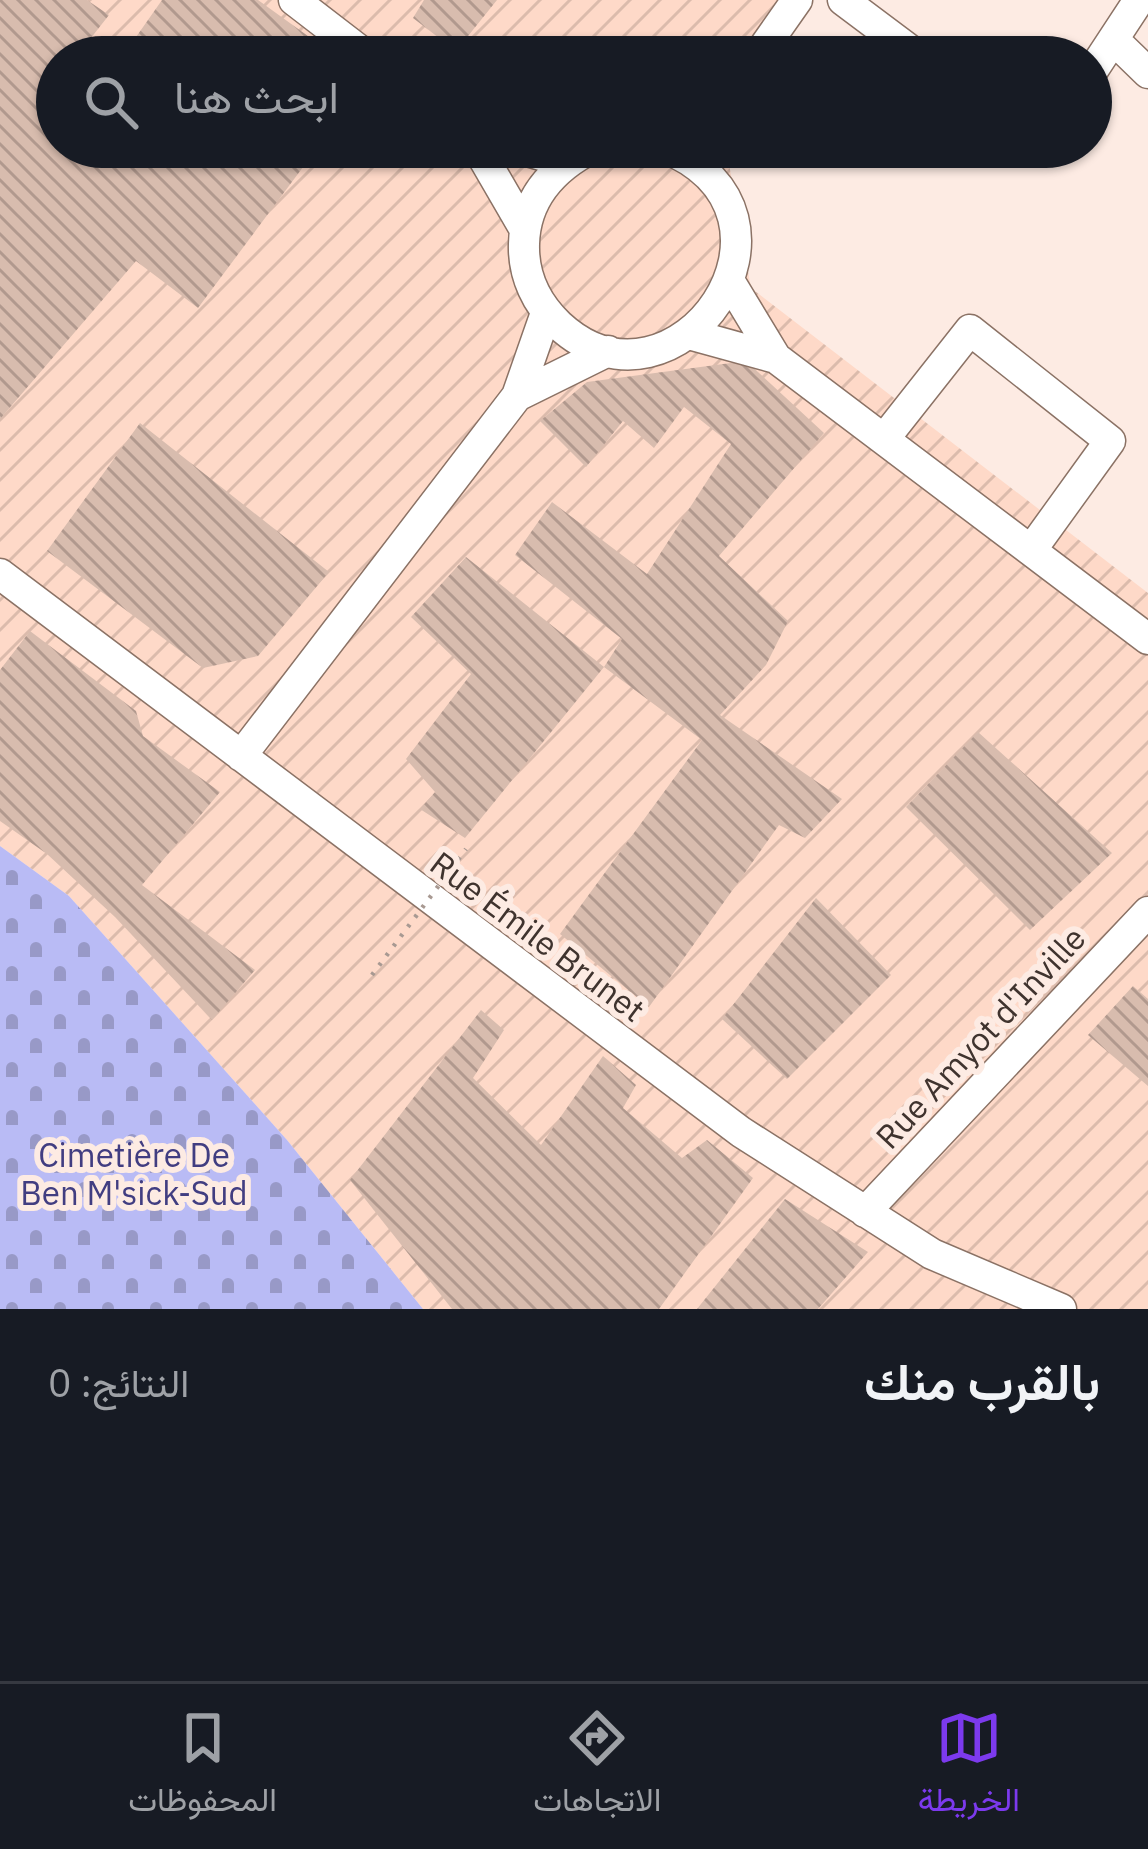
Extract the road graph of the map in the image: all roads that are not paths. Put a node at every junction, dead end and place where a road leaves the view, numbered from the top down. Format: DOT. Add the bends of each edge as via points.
graph roads {
  1 [pos="294,0"];
  2 [pos="797,0"];
  3 [pos="843,0"];
  4 [pos="1139,0"];
  5 [pos="341,36"];
  6 [pos="772,36"];
  7 [pos="891,36"];
  8 [pos="1114,40"];
  9 [pos="1112,43"];
  10 [pos="1148,73"];
  11 [pos="489,168"];
  12 [pos="559,168"];
  13 [pos="702,168"];
  14 [pos="524,227"];
  15 [pos="730,282"];
  16 [pos="546,313"];
  17 [pos="689,334"];
  18 [pos="608,351"];
  19 [pos="776,358"];
  20 [pos="517,397"];
  21 [pos="884,439"];
  22 [pos="1032,549"];
  23 [pos="0,574"];
  24 [pos="1148,639"];
  25 [pos="242,756"];
  26 [pos="1148,912"];
  27 [pos="865,1212"];
  28 [pos="1061,1309"];
  1 -- 5 [label="street"];
  2 -- 6 [label="street"];
  3 -- 7 [label="street"];
  4 -- 8 [label="street"];
  8 -- 9 [label="street"];
  8 -- 10 [label="street"];
  11 -- 14 [label="street"];
  12 -- 14 [label="street" via="538,191"];
  13 -- 15 [label="street" via="730,213"];
  14 -- 16 [label="street" via="531,287"];
  15 -- 17 [label="street"];
  15 -- 19 [label="street"];
  16 -- 18 [label="street"];
  16 -- 20 [label="street"];
  17 -- 18 [label="street" via="664,347"];
  17 -- 19 [label="street"];
  18 -- 20 [label="street"];
  19 -- 21 [label="street"];
  20 -- 25 [label="street"];
  21 -- 22 [label="street"];
  21 -- 22 [label="street" via="970,330 1110,441"];
  22 -- 24 [label="street"];
  23 -- 25 [label="street, Rue Émile Brunet"];
  25 -- 27 [label="street, Rue Émile Brunet" via="741,1132"];
  26 -- 27 [label="street, Rue Amyot d'Inville"];
  27 -- 28 [label="street, Rue Émile Brunet" via="932,1254"];
}
